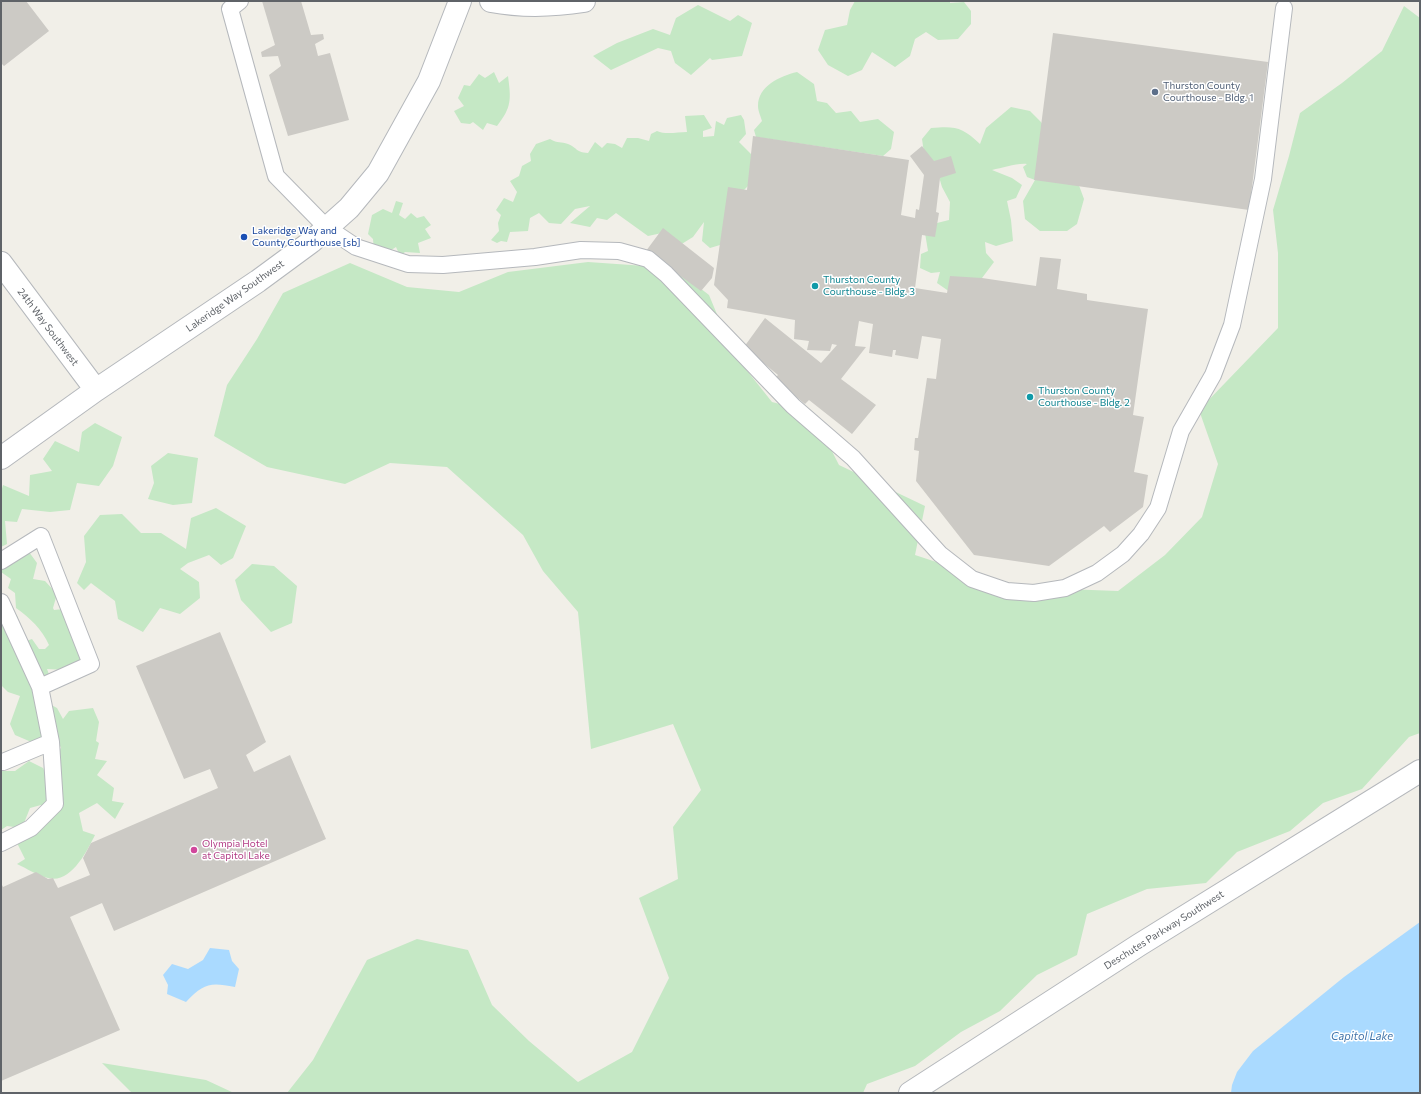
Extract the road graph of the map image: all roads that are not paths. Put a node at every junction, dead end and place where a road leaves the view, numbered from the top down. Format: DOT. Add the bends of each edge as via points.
graph roads {
  1 [pos="240,1"];
  2 [pos="460,1"];
  3 [pos="490,1"];
  4 [pos="584,1"];
  5 [pos="1284,8"];
  6 [pos="326,227"];
  7 [pos="1,263"];
  8 [pos="96,390"];
  9 [pos="1,458"];
  10 [pos="1,561"];
  11 [pos="1,602"];
  12 [pos="40,687"];
  13 [pos="51,742"];
  14 [pos="3,762"];
  15 [pos="1420,771"];
  16 [pos="1,842"];
  17 [pos="910,1093"];
  1 -- 6 [label="lane" via="230,9 276,176"];
  2 -- 6 [label="street, Lakeridge Way Southwest" via="428,81 378,173 348,208"];
  3 -- 4 [label="street" via="516,6 558,6"];
  5 -- 6 [label="lane" via="1263,179 1232,325 1213,375 1181,431 1158,508 1141,534 1123,554 1097,573 1065,588 1034,593 1007,591 972,579 940,554 853,458 793,406 666,274 648,259 619,251 581,250 443,265 408,264 356,247"];
  6 -- 8 [label="street, Lakeridge Way Southwest" via="311,242 258,281"];
  7 -- 8 [label="street, 24th Way Southwest"];
  8 -- 9 [label="street, Lakeridge Way Southwest"];
  10 -- 12 [label="lane" via="41,536 91,664"];
  11 -- 12 [label="lane"];
  12 -- 13 [label="lane"];
  13 -- 14 [label="lane"];
  13 -- 16 [label="lane" via="55,804 32,828"];
  15 -- 17 [label="street, Deschutes Parkway Southwest" via="1139,945"];
}
